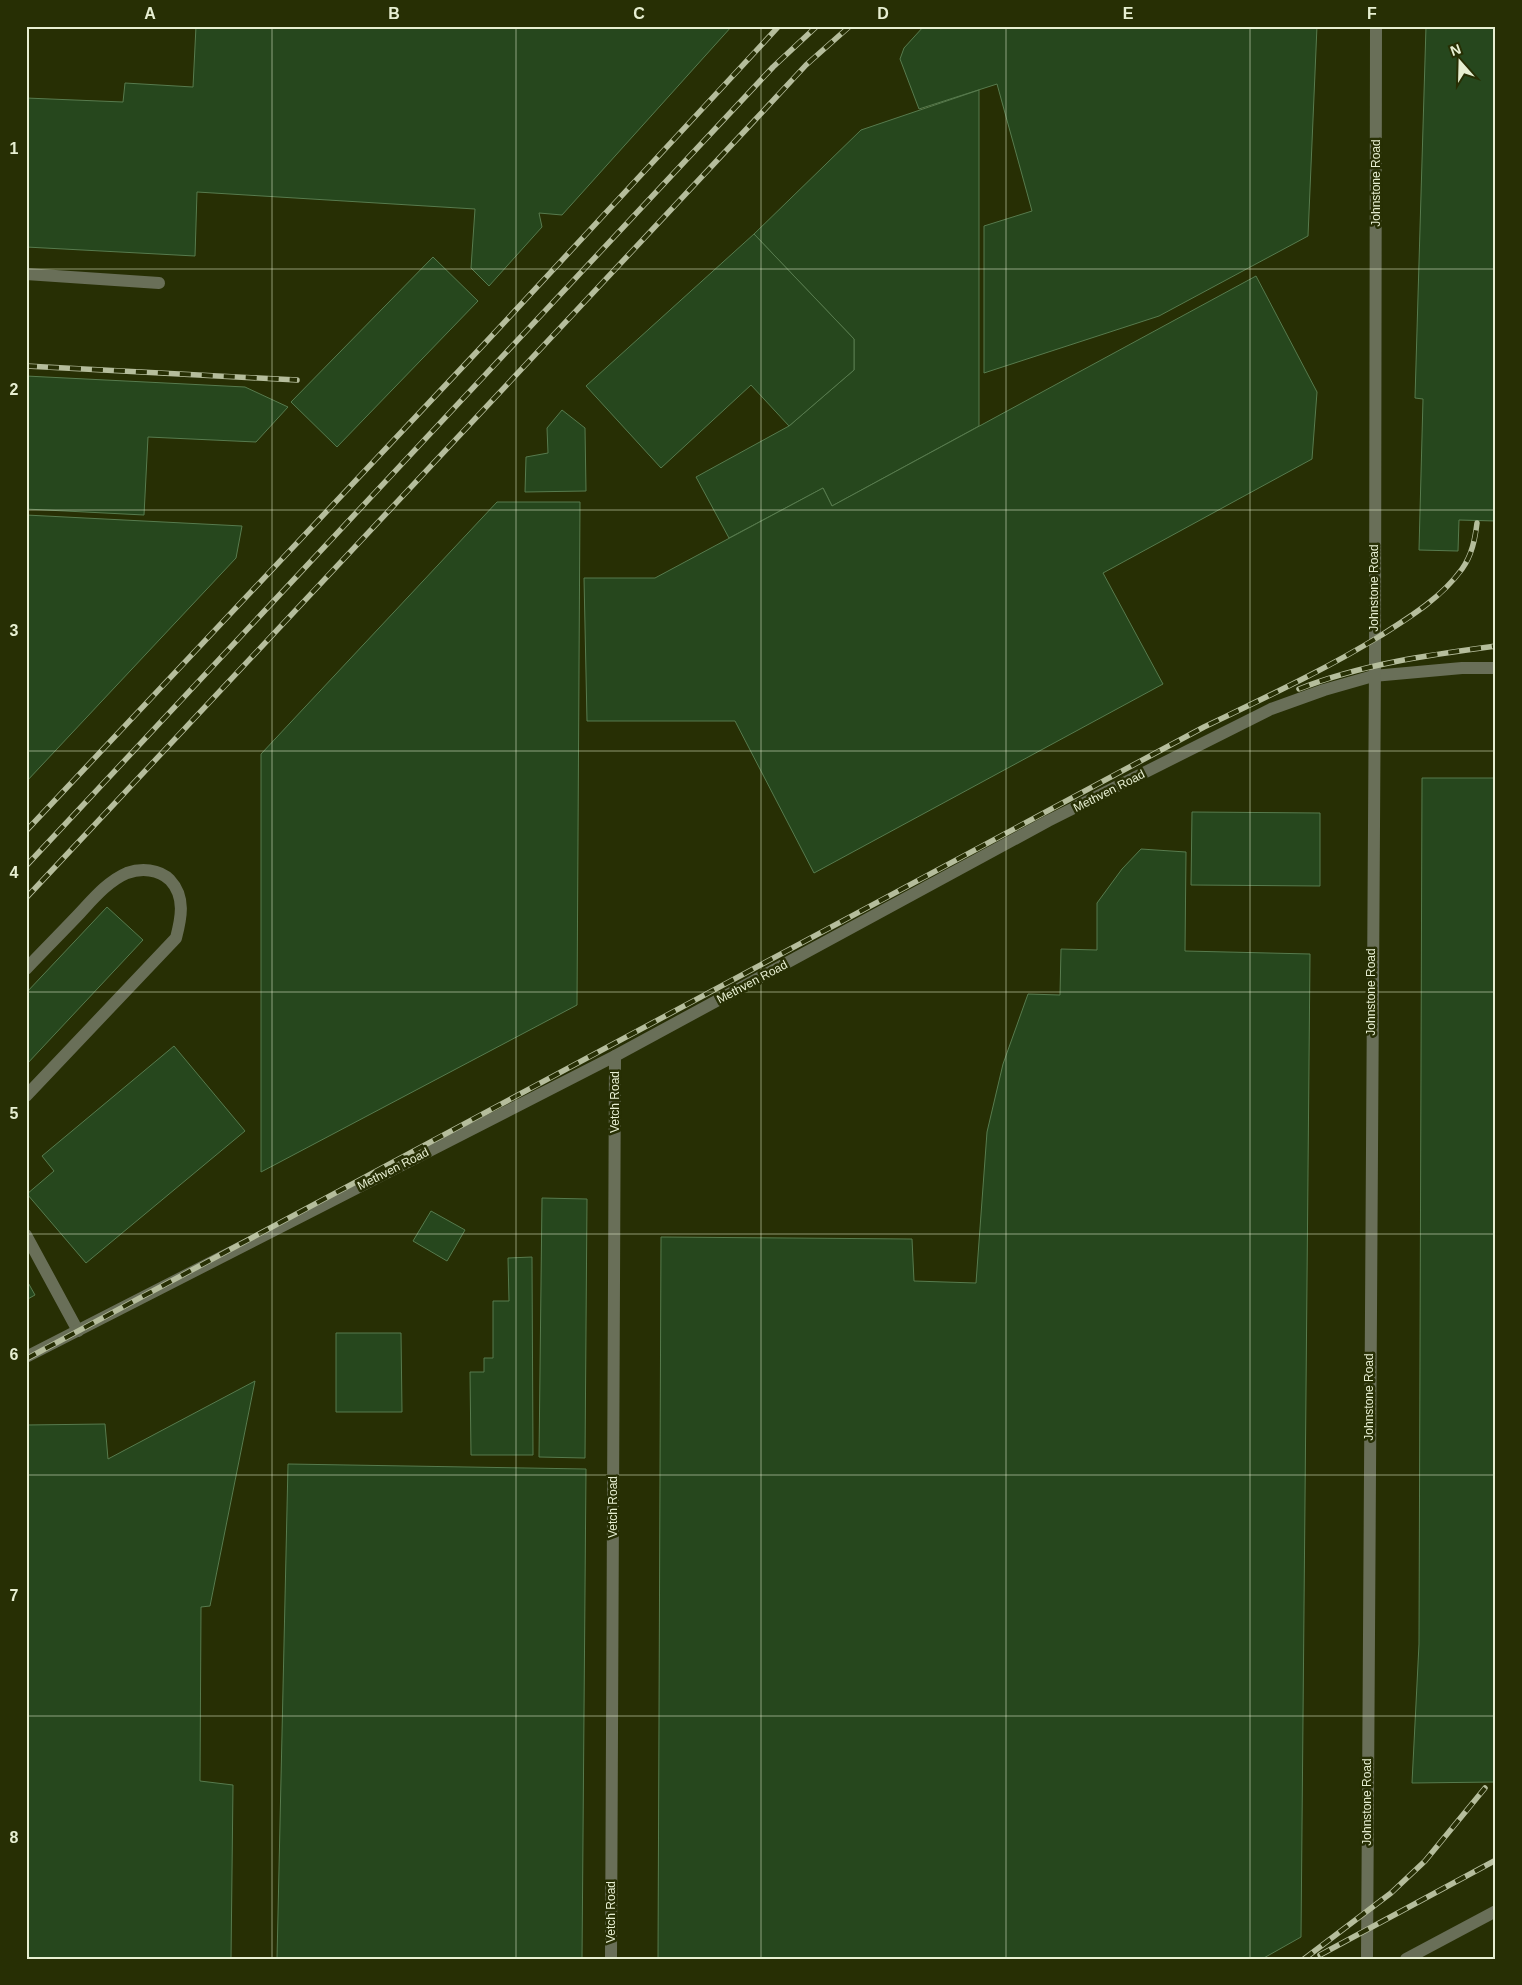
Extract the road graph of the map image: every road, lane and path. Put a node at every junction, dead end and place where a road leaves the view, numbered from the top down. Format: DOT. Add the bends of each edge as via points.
graph roads {
  1 [pos="1376,26"];
  2 [pos="26,274"];
  3 [pos="159,283"];
  4 [pos="1496,668"];
  5 [pos="1373,676"];
  6 [pos="26,969"];
  7 [pos="615,1056"];
  8 [pos="26,1096"];
  9 [pos="26,1235"];
  10 [pos="78,1331"];
  11 [pos="26,1356"];
  12 [pos="1496,1911"];
  13 [pos="611,1959"];
  14 [pos="1366,1959"];
  15 [pos="1406,1959"];
  1 -- 5 [label="street, Johnstone Road"];
  2 -- 3 [label="street"];
  4 -- 5 [label="street, Methven Road"];
  5 -- 7 [label="street, Methven Road" via="1271,709 1048,821"];
  5 -- 14 [label="street, Johnstone Road"];
  6 -- 8 [label="street" via="101,892 127,873 145,870 161,873 177,891 181,917 176,938"];
  7 -- 10 [label="street, Methven Road"];
  7 -- 13 [label="street, Vetch Road"];
  9 -- 10 [label="street"];
  10 -- 11 [label="street, Methven Road"];
  12 -- 15 [label="street"];
}
